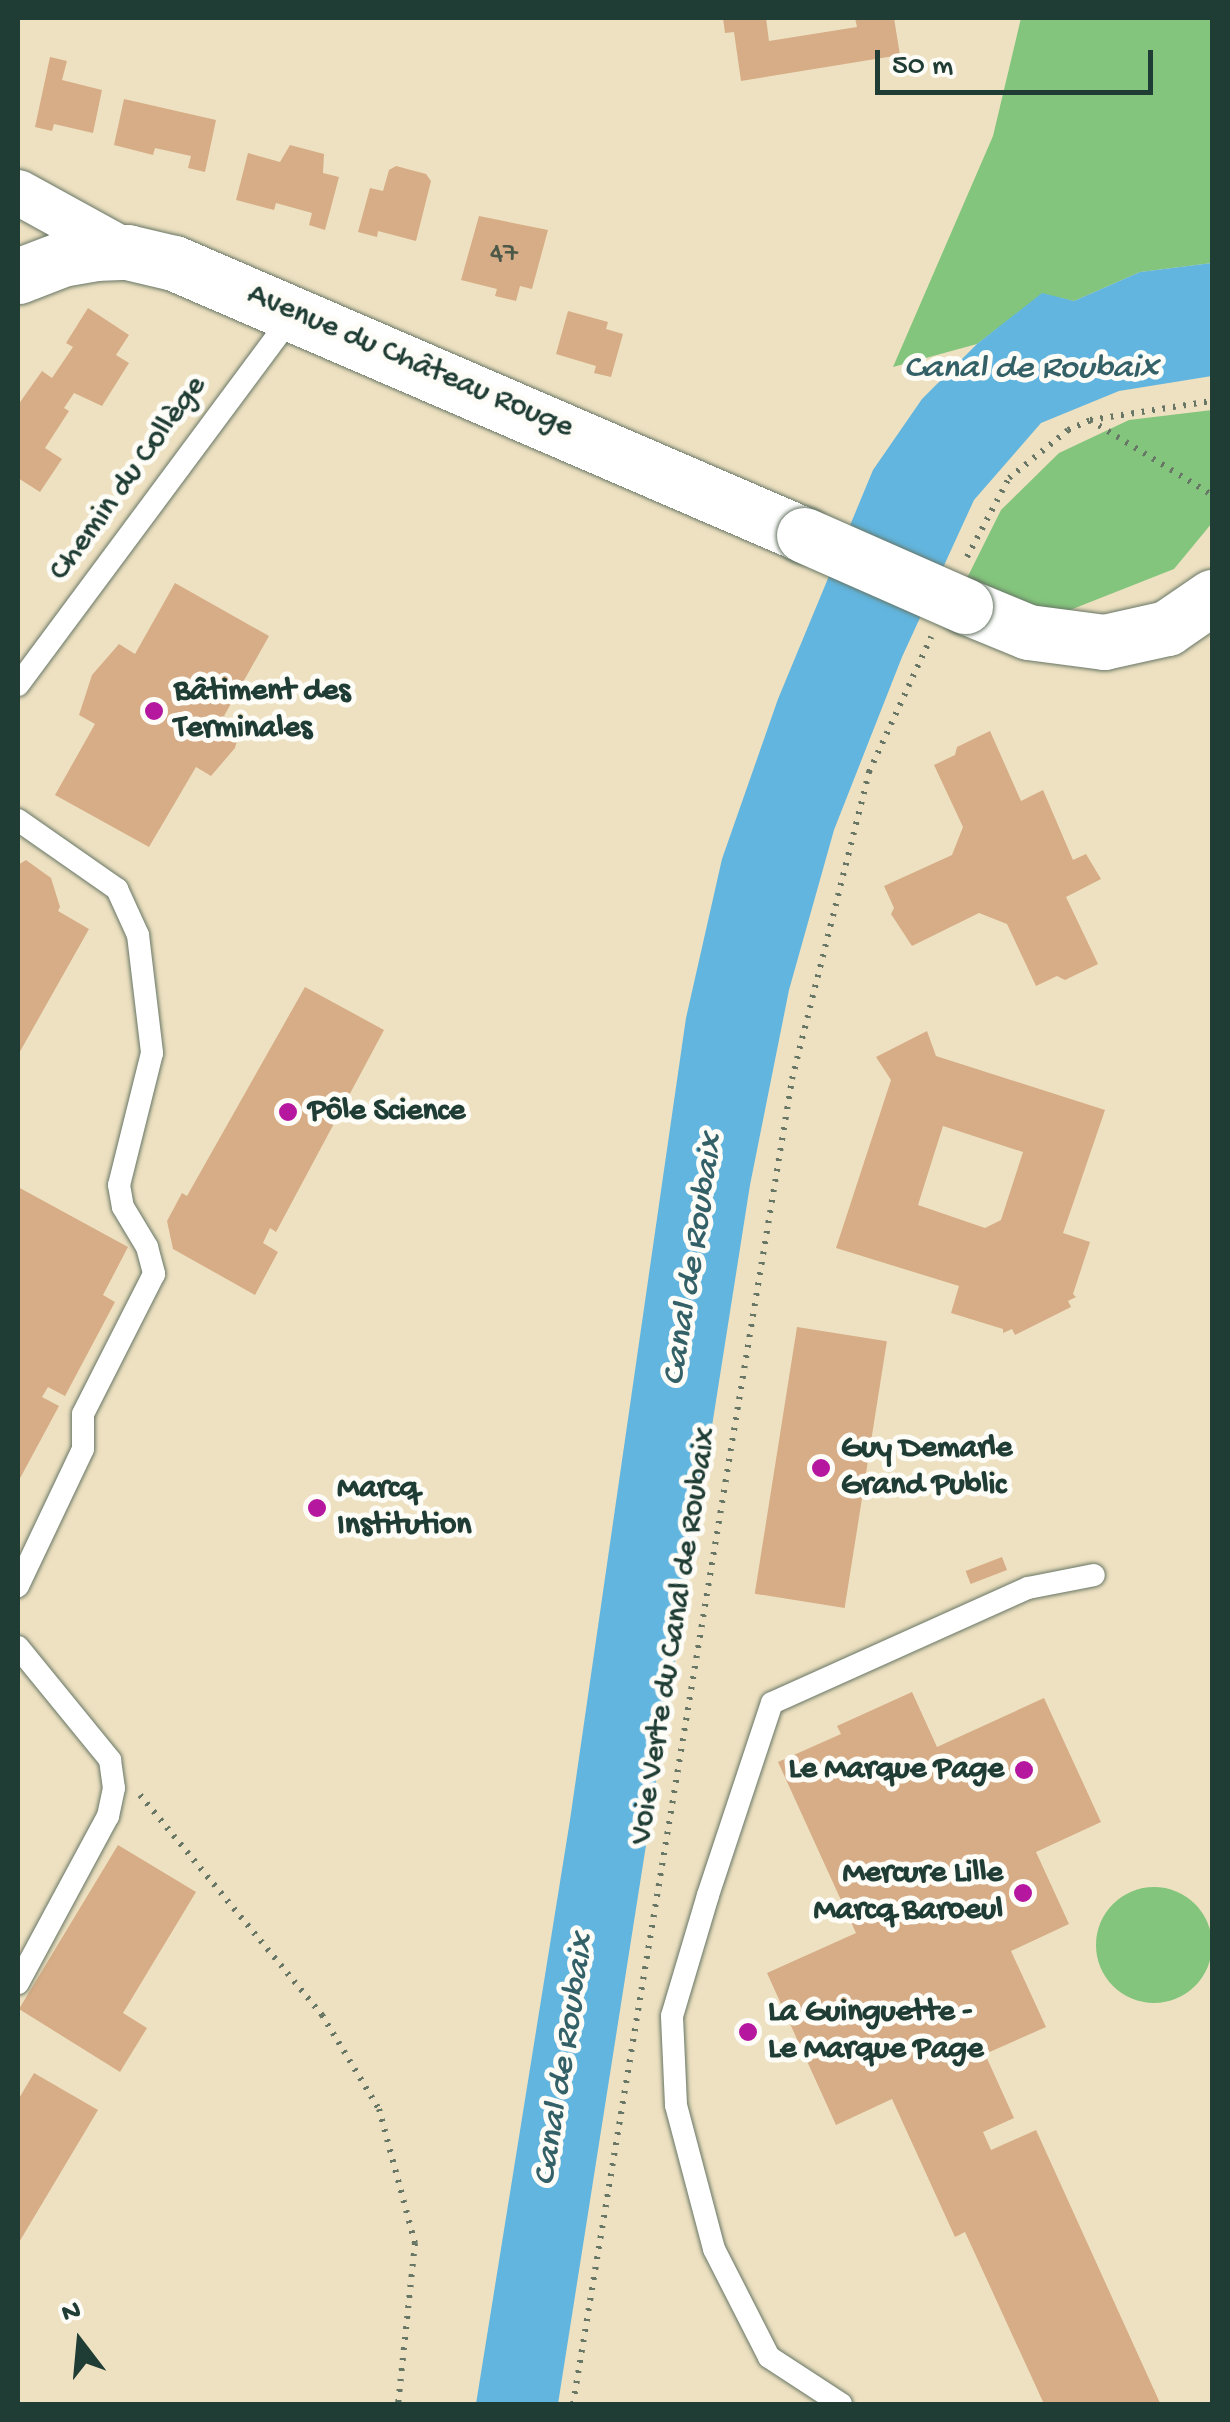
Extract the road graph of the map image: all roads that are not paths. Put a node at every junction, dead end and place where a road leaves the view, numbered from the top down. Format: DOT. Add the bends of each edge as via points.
graph roads {
  1 [pos="18,192"];
  2 [pos="127,252"];
  3 [pos="18,276"];
  4 [pos="295,313"];
  5 [pos="1212,556"];
  6 [pos="1212,598"];
  7 [pos="1052,637"];
  8 [pos="18,685"];
  9 [pos="18,820"];
  10 [pos="1094,1575"];
  11 [pos="18,1586"];
  12 [pos="18,1646"];
  13 [pos="18,1984"];
  14 [pos="841,2404"];
  1 -- 2 [label="street, Avenue du Château Rouge"];
  2 -- 3 [label="street" via="62,259"];
  2 -- 4 [label="street, Avenue du Château Rouge" via="190,268"];
  4 -- 7 [label="street, Avenue du Château Rouge, bridge"];
  4 -- 8 [label="lane, Chemin du Collège"];
  5 -- 7 [label="street" via="1156,610"];
  6 -- 7 [label="street" via="1150,635 1104,642"];
  9 -- 11 [label="lane" via="117,889 138,935 152,1053 119,1185 154,1274 83,1414 83,1449"];
  10 -- 14 [label="lane" via="1028,1588 772,1703 708,1895 672,2016 681,2123 714,2249 770,2357"];
  12 -- 13 [label="lane" via="110,1760 114,1788 108,1816"];
}
